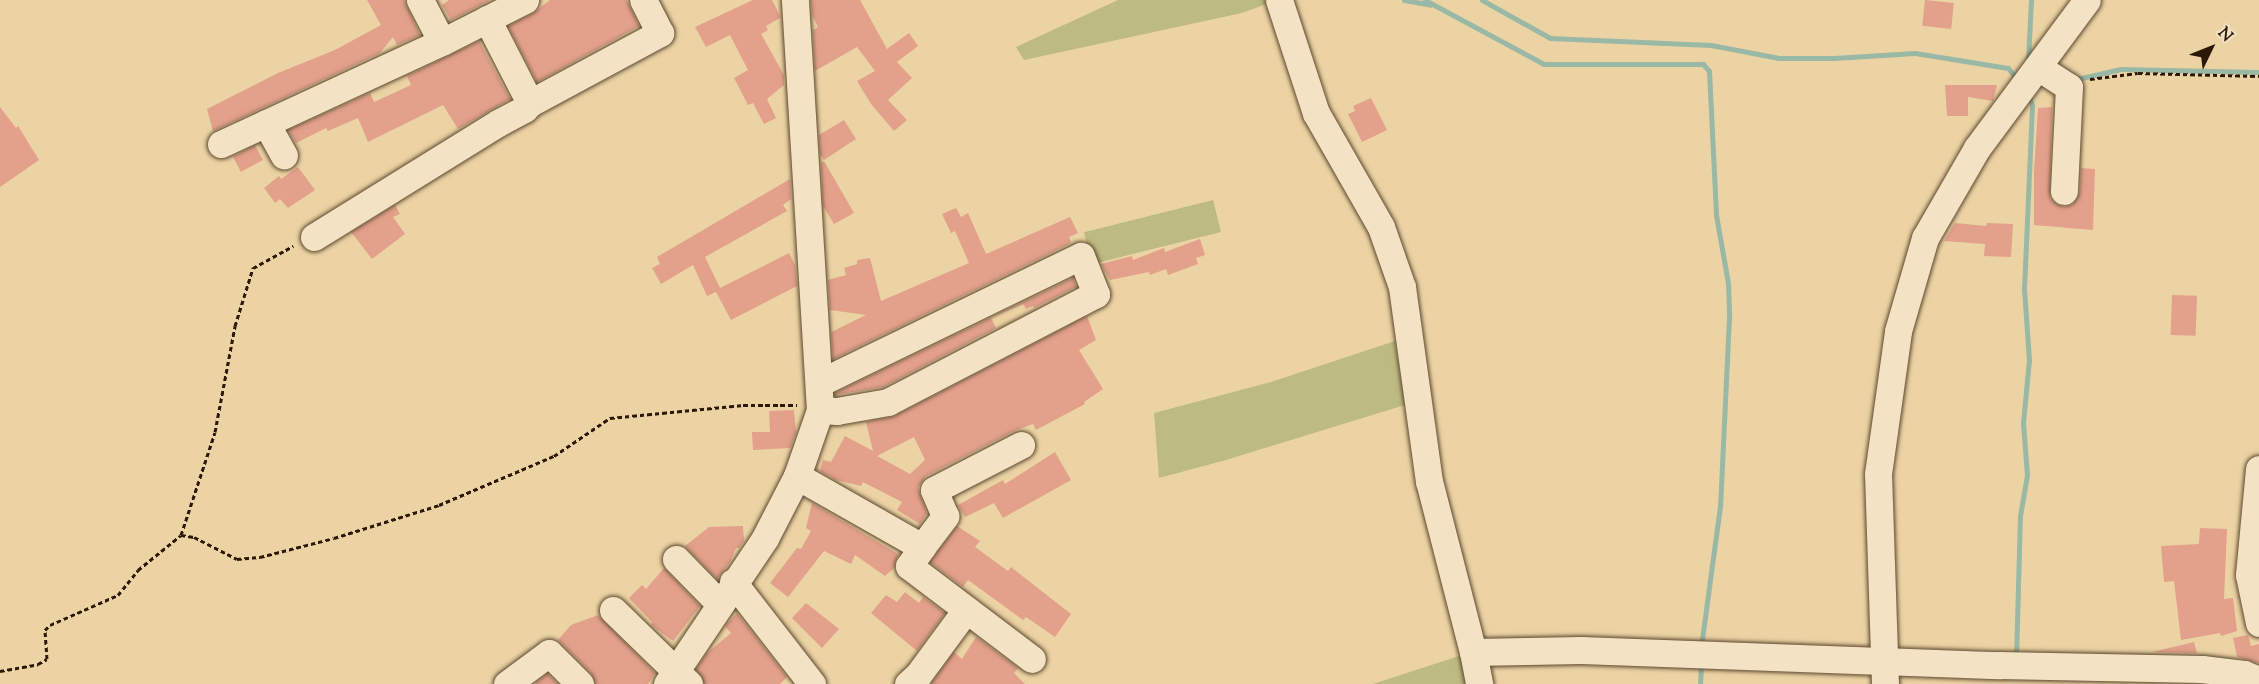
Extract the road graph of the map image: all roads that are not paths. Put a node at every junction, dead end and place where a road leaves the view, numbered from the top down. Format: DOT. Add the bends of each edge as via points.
graph roads {
  1 [pos="420,0"];
  2 [pos="525,0"];
  3 [pos="643,0"];
  4 [pos="795,0"];
  5 [pos="1280,0"];
  6 [pos="2087,0"];
  7 [pos="487,19"];
  8 [pos="442,42"];
  9 [pos="2044,81"];
  10 [pos="530,103"];
  11 [pos="266,123"];
  12 [pos="221,144"];
  13 [pos="284,155"];
  14 [pos="2064,191"];
  15 [pos="314,237"];
  16 [pos="989,300"];
  17 [pos="1008,340"];
  18 [pos="819,383"];
  19 [pos="820,410"];
  20 [pos="1021,445"];
  21 [pos="2259,469"];
  22 [pos="797,476"];
  23 [pos="922,547"];
  24 [pos="676,559"];
  25 [pos="726,592"];
  26 [pos="614,610"];
  27 [pos="966,610"];
  28 [pos="2259,623"];
  29 [pos="1473,652"];
  30 [pos="1032,659"];
  31 [pos="1885,673"];
  32 [pos="677,680"];
  33 [pos="2259,680"];
  34 [pos="805,682"];
  35 [pos="507,684"];
  36 [pos="580,684"];
  37 [pos="908,684"];
  38 [pos="1479,684"];
  1 -- 8 [label="street"];
  2 -- 7 [label="street"];
  3 -- 10 [label="street" via="660,33"];
  4 -- 18 [label="street"];
  5 -- 29 [label="street" via="1316,113 1381,227 1402,287 1429,481"];
  6 -- 9 [label="street"];
  7 -- 8 [label="street"];
  7 -- 10 [label="street"];
  8 -- 11 [label="street"];
  9 -- 14 [label="street"];
  9 -- 31 [label="street" via="1977,148 1925,238 1898,331 1878,474"];
  10 -- 15 [label="street"];
  11 -- 12 [label="street"];
  11 -- 13 [label="street"];
  16 -- 17 [label="street"];
  16 -- 17 [label="street" via="1081,256 1096,294"];
  16 -- 18 [label="street"];
  17 -- 19 [label="street" via="888,402"];
  18 -- 19 [label="street"];
  19 -- 22 [label="street"];
  20 -- 23 [label="street" via="934,490 945,516"];
  21 -- 28 [label="street" via="2248,574"];
  22 -- 23 [label="street"];
  22 -- 25 [label="street" via="765,538"];
  23 -- 27 [label="street" via="909,566"];
  24 -- 25 [label="street"];
  25 -- 32 [label="street"];
  25 -- 34 [label="street"];
  26 -- 32 [label="street"];
  27 -- 30 [label="street"];
  27 -- 37 [label="street"];
  29 -- 31 [label="street" via="1581,650 1700,656"];
  29 -- 38 [label="street"];
  31 -- 33 [label="street" via="1999,665 2202,669 2244,674"];
  35 -- 36 [label="street" via="549,653"];
}
